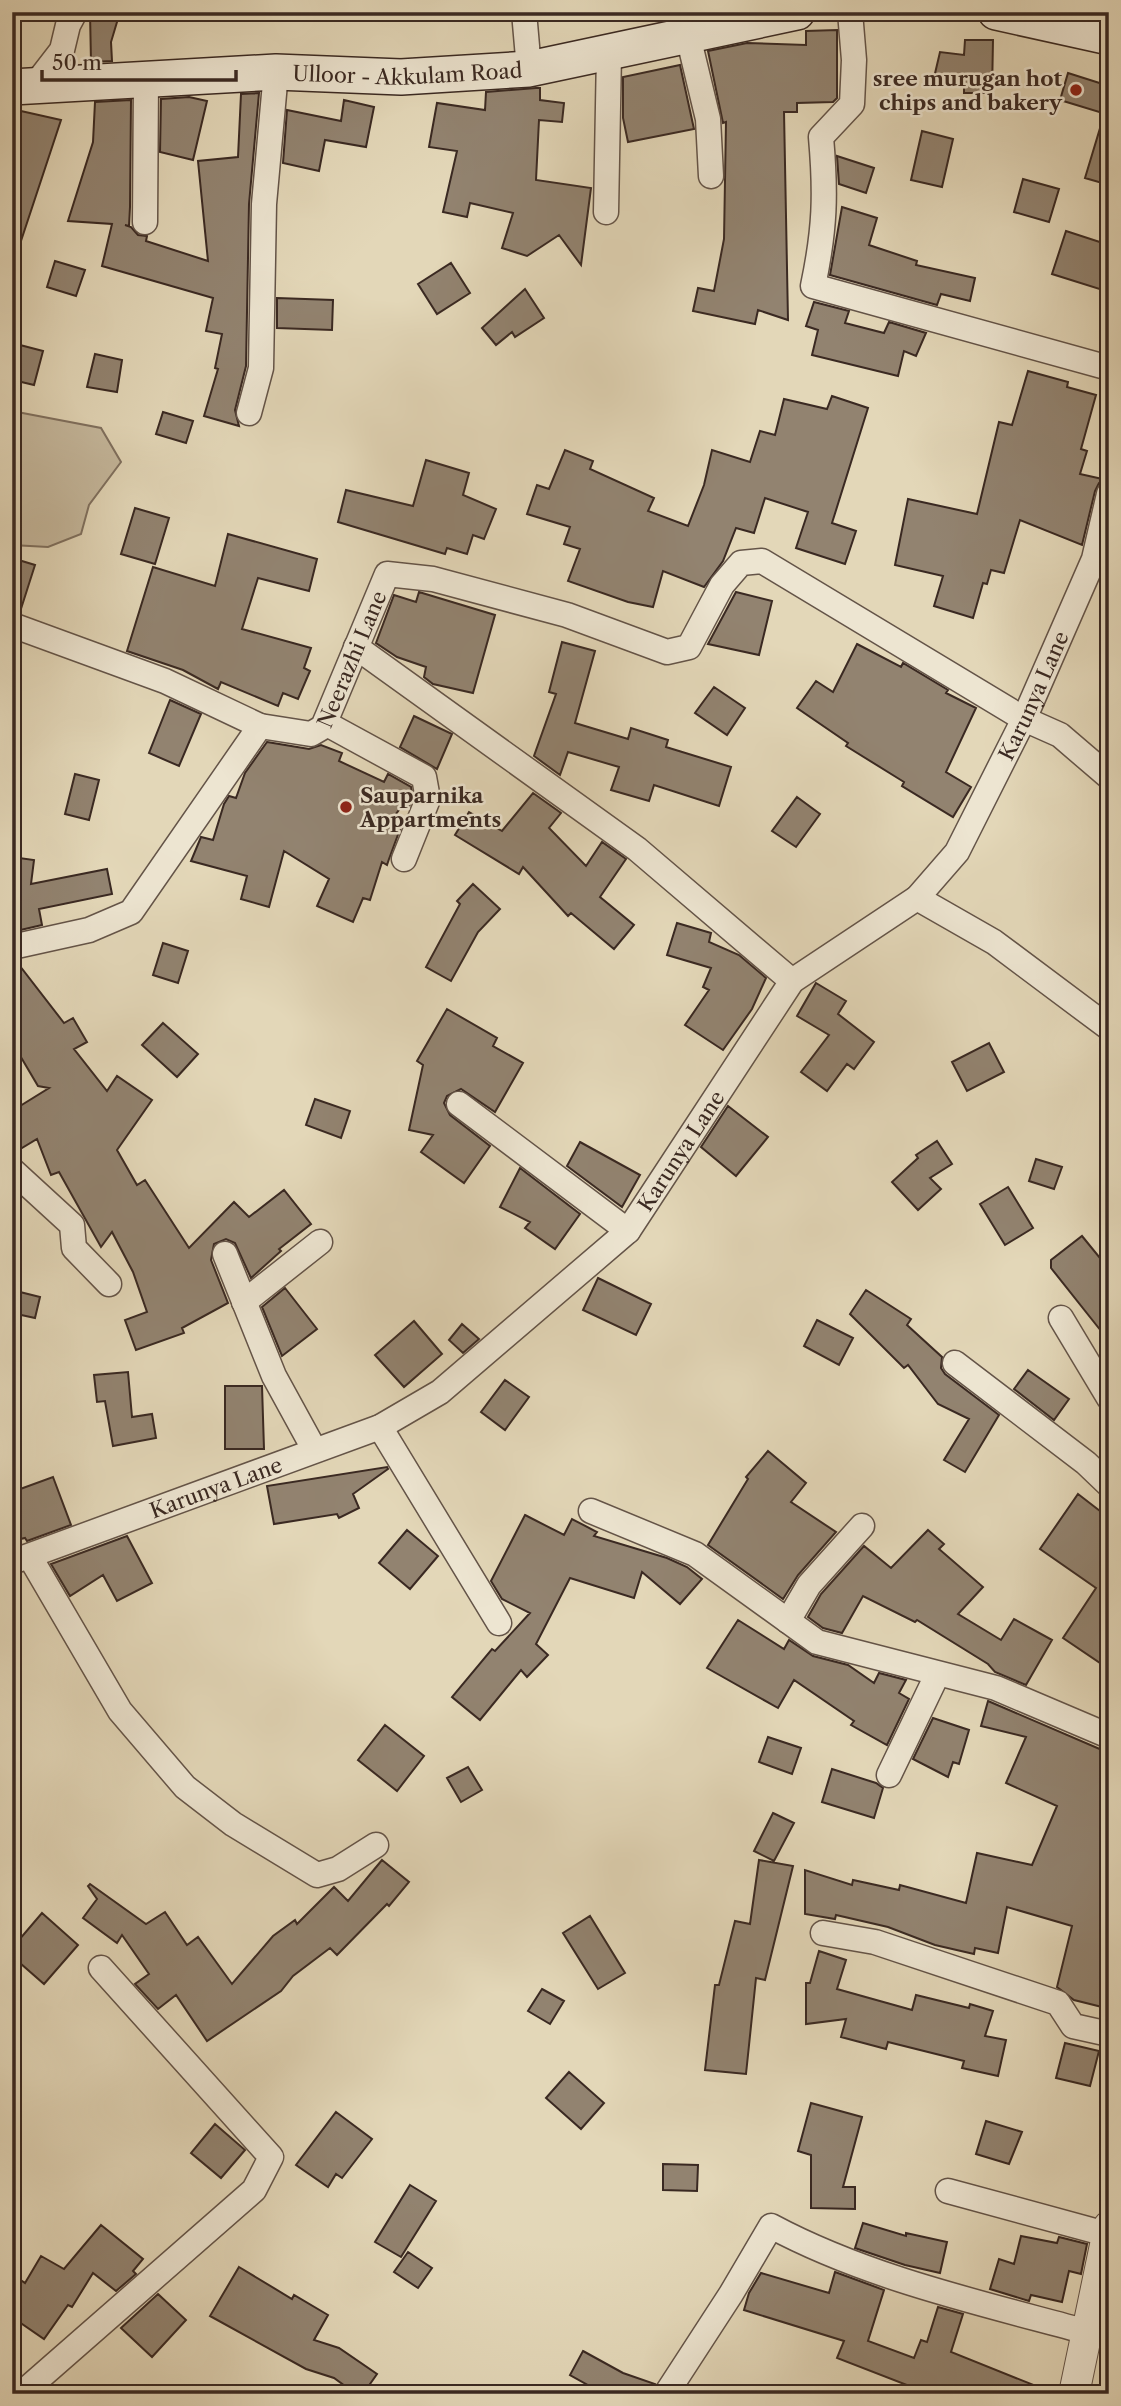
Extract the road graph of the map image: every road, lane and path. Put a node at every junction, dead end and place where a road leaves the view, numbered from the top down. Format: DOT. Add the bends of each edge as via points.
graph roads {
  1 [pos="75,12"];
  2 [pos="524,12"];
  3 [pos="797,12"];
  4 [pos="850,12"];
  5 [pos="996,12"];
  6 [pos="688,36"];
  7 [pos="1109,37"];
  8 [pos="609,53"];
  9 [pos="529,69"];
  10 [pos="276,72"];
  11 [pos="146,80"];
  12 [pos="24,86"];
  13 [pos="711,176"];
  14 [pos="607,212"];
  15 [pos="145,222"];
  16 [pos="1109,368"];
  17 [pos="249,413"];
  18 [pos="1109,494"];
  19 [pos="12,625"];
  20 [pos="356,647"];
  21 [pos="1024,719"];
  22 [pos="326,723"];
  23 [pos="260,726"];
  24 [pos="1109,776"];
  25 [pos="404,859"];
  26 [pos="917,898"];
  27 [pos="12,947"];
  28 [pos="792,981"];
  29 [pos="1109,1028"];
  30 [pos="459,1104"];
  31 [pos="12,1170"];
  32 [pos="628,1231"];
  33 [pos="320,1242"];
  34 [pos="225,1254"];
  35 [pos="109,1284"];
  36 [pos="244,1302"];
  37 [pos="1061,1318"];
  38 [pos="955,1363"];
  39 [pos="1109,1398"];
  40 [pos="380,1427"];
  41 [pos="314,1449"];
  42 [pos="1109,1485"];
  43 [pos="591,1511"];
  44 [pos="862,1526"];
  45 [pos="21,1560"];
  46 [pos="788,1621"];
  47 [pos="499,1623"];
  48 [pos="937,1675"];
  49 [pos="1109,1736"];
  50 [pos="889,1775"];
  51 [pos="376,1845"];
  52 [pos="823,1933"];
  53 [pos="101,1968"];
  54 [pos="1109,2035"];
  55 [pos="948,2191"];
  56 [pos="1107,2230"];
  57 [pos="1087,2332"];
  58 [pos="21,2394"];
  59 [pos="666,2394"];
  60 [pos="1074,2394"];
  1 -- 12 [label="street" via="62,50"];
  2 -- 9 [label="street"];
  3 -- 6 [label="main road, Ulloor - Akkulam Road"];
  4 -- 16 [label="street" via="852,104 821,136 824,232 813,286"];
  5 -- 7 [label="main road"];
  6 -- 8 [label="main road, Ulloor - Akkulam Road"];
  6 -- 13 [label="street" via="708,119"];
  8 -- 9 [label="main road, Ulloor - Akkulam Road"];
  8 -- 14 [label="street"];
  9 -- 10 [label="main road, Ulloor - Akkulam Road" via="401,76"];
  10 -- 11 [label="main road, Ulloor - Akkulam Road"];
  10 -- 17 [label="street" via="264,204 261,368"];
  11 -- 12 [label="main road, Ulloor - Akkulam Road"];
  11 -- 15 [label="street"];
  18 -- 21 [label="street, Karunya Lane" via="1094,559"];
  19 -- 23 [label="street, Neerazhi Lane" via="165,681"];
  20 -- 21 [label="street, Neerazhi Lane" via="387,574 402,573 600,624 667,652 689,647 722,585 741,564 762,561"];
  20 -- 22 [label="street, Neerazhi Lane"];
  20 -- 28 [label="street" via="637,849"];
  21 -- 24 [label="street" via="1060,735"];
  21 -- 26 [label="street, Karunya Lane" via="957,852"];
  22 -- 23 [label="street, Neerazhi Lane" via="311,734"];
  22 -- 25 [label="street" via="424,777 428,799"];
  23 -- 27 [label="street" via="131,912 89,930"];
  26 -- 28 [label="street, Karunya Lane"];
  26 -- 29 [label="street" via="994,942"];
  28 -- 32 [label="street, Karunya Lane"];
  30 -- 32 [label="street"];
  31 -- 35 [label="street" via="72,1224 74,1248"];
  32 -- 40 [label="street, Karunya Lane" via="440,1392"];
  33 -- 36 [label="street"];
  34 -- 36 [label="street"];
  36 -- 41 [label="street" via="274,1376"];
  37 -- 39 [label="street"];
  38 -- 42 [label="street"];
  40 -- 41 [label="street, Karunya Lane"];
  40 -- 47 [label="street"];
  41 -- 45 [label="street, Karunya Lane"];
  43 -- 46 [label="street" via="695,1553"];
  44 -- 46 [label="street" via="809,1585"];
  45 -- 51 [label="street" via="120,1711 186,1787 233,1824 317,1875 338,1869"];
  46 -- 48 [label="street" via="817,1642"];
  48 -- 49 [label="street" via="996,1688"];
  48 -- 50 [label="street"];
  52 -- 54 [label="street" via="874,1942 1058,2003 1073,2026"];
  53 -- 58 [label="street" via="271,2157 262,2181 244,2200"];
  55 -- 56 [label="street"];
  56 -- 57 [label="street"];
  57 -- 59 [label="street" via="929,2288 804,2243 771,2226"];
  57 -- 60 [label="street"];
}
